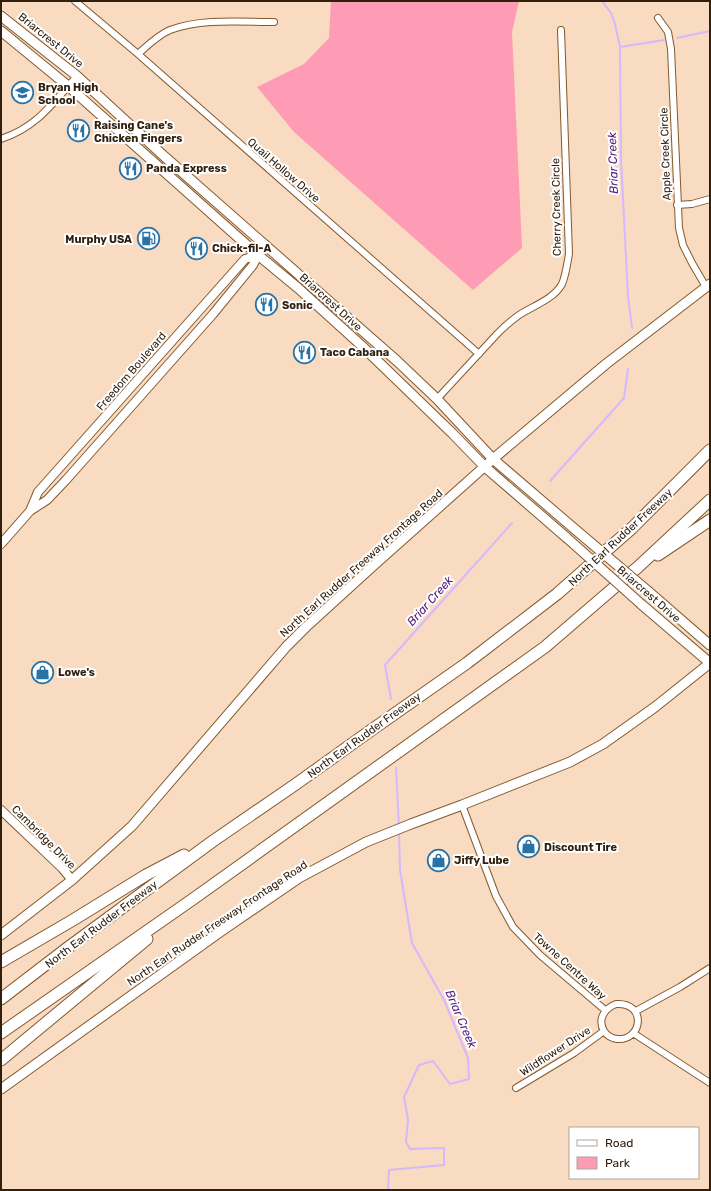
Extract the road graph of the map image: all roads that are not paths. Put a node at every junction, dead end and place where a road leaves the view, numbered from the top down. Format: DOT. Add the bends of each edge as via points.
graph roads {
  1 [pos="75,1"];
  2 [pos="1,16"];
  3 [pos="658,18"];
  4 [pos="274,22"];
  5 [pos="561,30"];
  6 [pos="1,31"];
  7 [pos="138,54"];
  8 [pos="77,76"];
  9 [pos="68,86"];
  10 [pos="1,139"];
  11 [pos="710,199"];
  12 [pos="677,205"];
  13 [pos="266,245"];
  14 [pos="258,255"];
  15 [pos="708,286"];
  16 [pos="173,340"];
  17 [pos="183,348"];
  18 [pos="479,354"];
  19 [pos="134,384"];
  20 [pos="144,392"];
  21 [pos="437,399"];
  22 [pos="88,436"];
  23 [pos="98,444"];
  24 [pos="710,450"];
  25 [pos="493,459"];
  26 [pos="485,467"];
  27 [pos="710,500"];
  28 [pos="30,511"];
  29 [pos="710,520"];
  30 [pos="1,544"];
  31 [pos="638,567"];
  32 [pos="710,645"];
  33 [pos="710,663"];
  34 [pos="462,805"];
  35 [pos="1,810"];
  36 [pos="213,841"];
  37 [pos="72,880"];
  38 [pos="193,899"];
  39 [pos="1,935"];
  40 [pos="1,962"];
  41 [pos="710,968"];
  42 [pos="1,999"];
  43 [pos="605,1010"];
  44 [pos="636,1011"];
  45 [pos="604,1031"];
  46 [pos="1,1033"];
  47 [pos="633,1033"];
  48 [pos="1,1060"];
  49 [pos="710,1083"];
  50 [pos="516,1088"];
  51 [pos="1,1089"];
  1 -- 7 [label="street, Quail Hollow Drive"];
  2 -- 8 [label="main road, Briarcrest Drive"];
  3 -- 12 [label="street, Apple Creek Circle" via="668,32 671,49"];
  4 -- 7 [label="street" via="204,22 185,26 169,30"];
  5 -- 18 [label="street, Cherry Creek Circle" via="569,254 566,272 562,285 553,294 508,323"];
  6 -- 9 [label="main road, Briarcrest Drive"];
  7 -- 18 [label="street, Quail Hollow Drive"];
  8 -- 9 [label="street"];
  8 -- 13 [label="main road, Briarcrest Drive"];
  9 -- 10 [label="street" via="30,126"];
  9 -- 14 [label="main road, Briarcrest Drive"];
  11 -- 12 [label="street"];
  12 -- 15 [label="street, Apple Creek Circle" via="683,245"];
  13 -- 14 [label="street, Freedom Boulevard"];
  13 -- 21 [label="main road, Briarcrest Drive"];
  14 -- 16 [label="street, Freedom Boulevard" via="245,259"];
  14 -- 17 [label="street, Freedom Boulevard" via="254,265"];
  14 -- 26 [label="main road, Briarcrest Drive" via="362,346"];
  15 -- 25 [label="main road, North Earl Rudder Freeway Frontage Road" via="606,364"];
  16 -- 17 [label="street"];
  16 -- 19 [label="street, Freedom Boulevard"];
  17 -- 20 [label="street, Freedom Boulevard"];
  18 -- 21 [label="street, Cherry Creek Circle"];
  19 -- 20 [label="street"];
  19 -- 22 [label="street, Freedom Boulevard"];
  20 -- 23 [label="street, Freedom Boulevard"];
  21 -- 25 [label="main road, Briarcrest Drive"];
  22 -- 23 [label="street"];
  22 -- 28 [label="street, Freedom Boulevard" via="38,492"];
  23 -- 28 [label="street, Freedom Boulevard" via="47,500"];
  24 -- 36 [label="highway, North Earl Rudder Freeway" via="632,528 557,594 466,663"];
  25 -- 26 [label="main road, North Earl Rudder Freeway Frontage Road"];
  25 -- 32 [label="main road, Briarcrest Drive, bridge"];
  26 -- 33 [label="main road, Briarcrest Drive, bridge"];
  26 -- 37 [label="main road, North Earl Rudder Freeway Frontage Road" via="306,627 132,826"];
  27 -- 31 [label="highway"];
  28 -- 30 [label="street, Freedom Boulevard"];
  29 -- 31 [label="highway"];
  31 -- 38 [label="highway" via="545,647"];
  33 -- 34 [label="main road, North Earl Rudder Freeway Frontage Road" via="656,707 603,744 570,762"];
  34 -- 43 [label="street, Towne Centre Way" via="496,896 513,927 540,955"];
  34 -- 51 [label="main road, North Earl Rudder Freeway Frontage Road" via="366,842 299,878"];
  35 -- 37 [label="street, Cambridge Drive"];
  36 -- 40 [label="highway" via="146,875"];
  36 -- 42 [label="highway, North Earl Rudder Freeway"];
  37 -- 39 [label="main road, North Earl Rudder Freeway Frontage Road"];
  38 -- 46 [label="highway"];
  38 -- 48 [label="highway"];
  41 -- 44 [label="street"];
  43 -- 44 [label="street" via="622,1004"];
  43 -- 45 [label="street" via="602,1017"];
  44 -- 47 [label="street" via="639,1021"];
  45 -- 47 [label="street" via="610,1037 618,1039 626,1038"];
  45 -- 50 [label="street, Wildflower Drive" via="574,1053"];
  47 -- 49 [label="street"];
}
